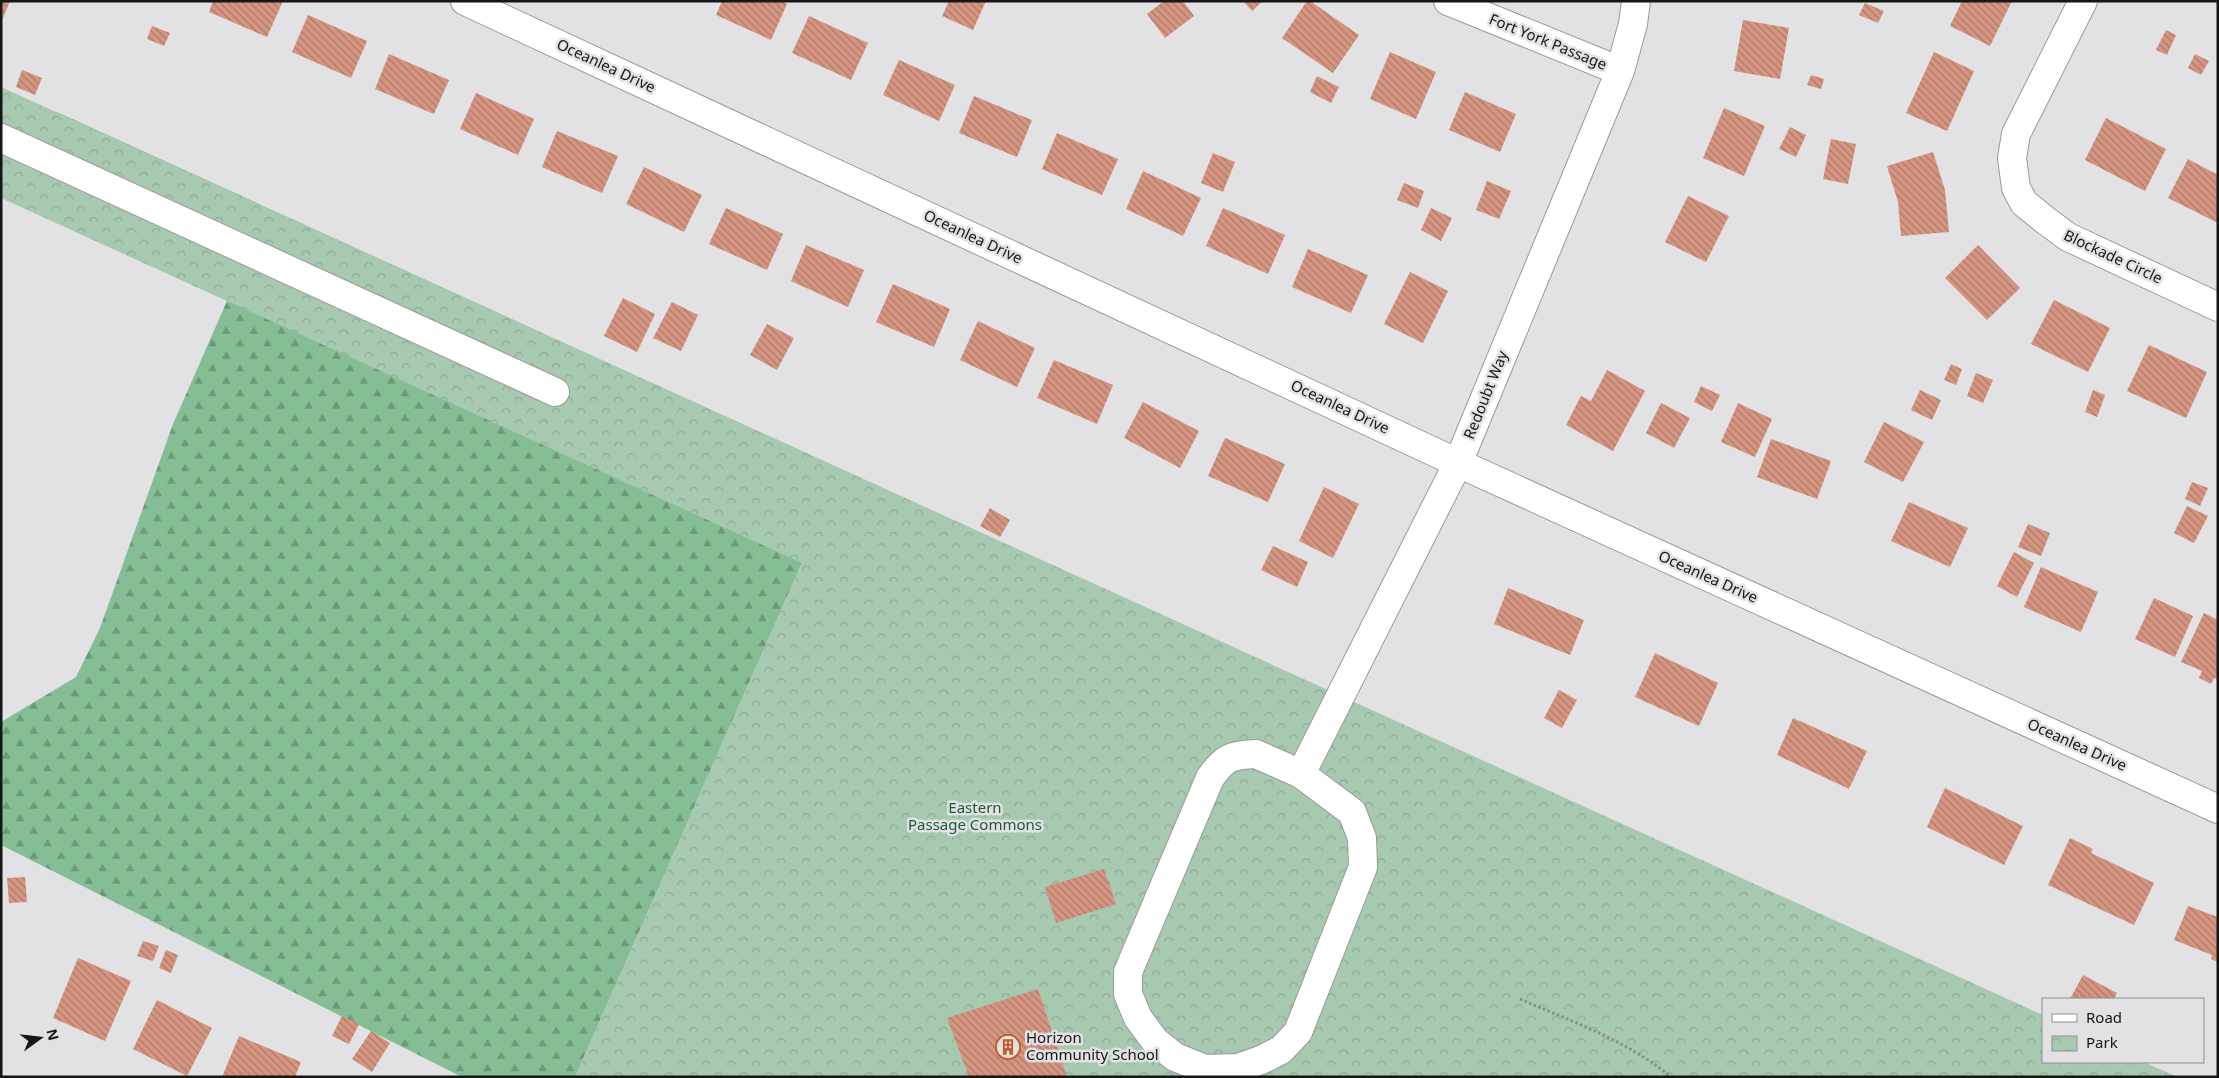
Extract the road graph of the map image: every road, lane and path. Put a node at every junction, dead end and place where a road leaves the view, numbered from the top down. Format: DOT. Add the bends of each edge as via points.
graph roads {
  1 [pos="465,1"];
  2 [pos="1448,1"];
  3 [pos="1636,1"];
  4 [pos="2083,1"];
  5 [pos="1620,71"];
  6 [pos="1,138"];
  7 [pos="2218,306"];
  8 [pos="555,392"];
  9 [pos="1458,463"];
  10 [pos="1301,774"];
  11 [pos="2218,809"];
  12 [pos="1520,999"];
  13 [pos="1671,1077"];
  1 -- 9 [label="street, Oceanlea Drive"];
  2 -- 5 [label="street, Fort York Passage"];
  3 -- 5 [label="street, Redoubt Way"];
  4 -- 7 [label="street, Blockade Circle" via="2016,134 2012,158 2016,188 2024,202 2068,237"];
  5 -- 9 [label="street, Redoubt Way"];
  6 -- 8 [label="street"];
  9 -- 10 [label="street, Redoubt Way"];
  9 -- 11 [label="street, Oceanlea Drive"];
  10 -- 10 [label="street" via="1256,754 1234,755 1220,763 1210,778 1128,972 1128,994 1138,1018 1155,1041 1175,1057 1205,1069 1238,1068 1260,1060 1281,1050 1298,1032 1363,867 1362,838 1352,812"];
  12 -- 13 [label="path" via="1634,1051"];
}
